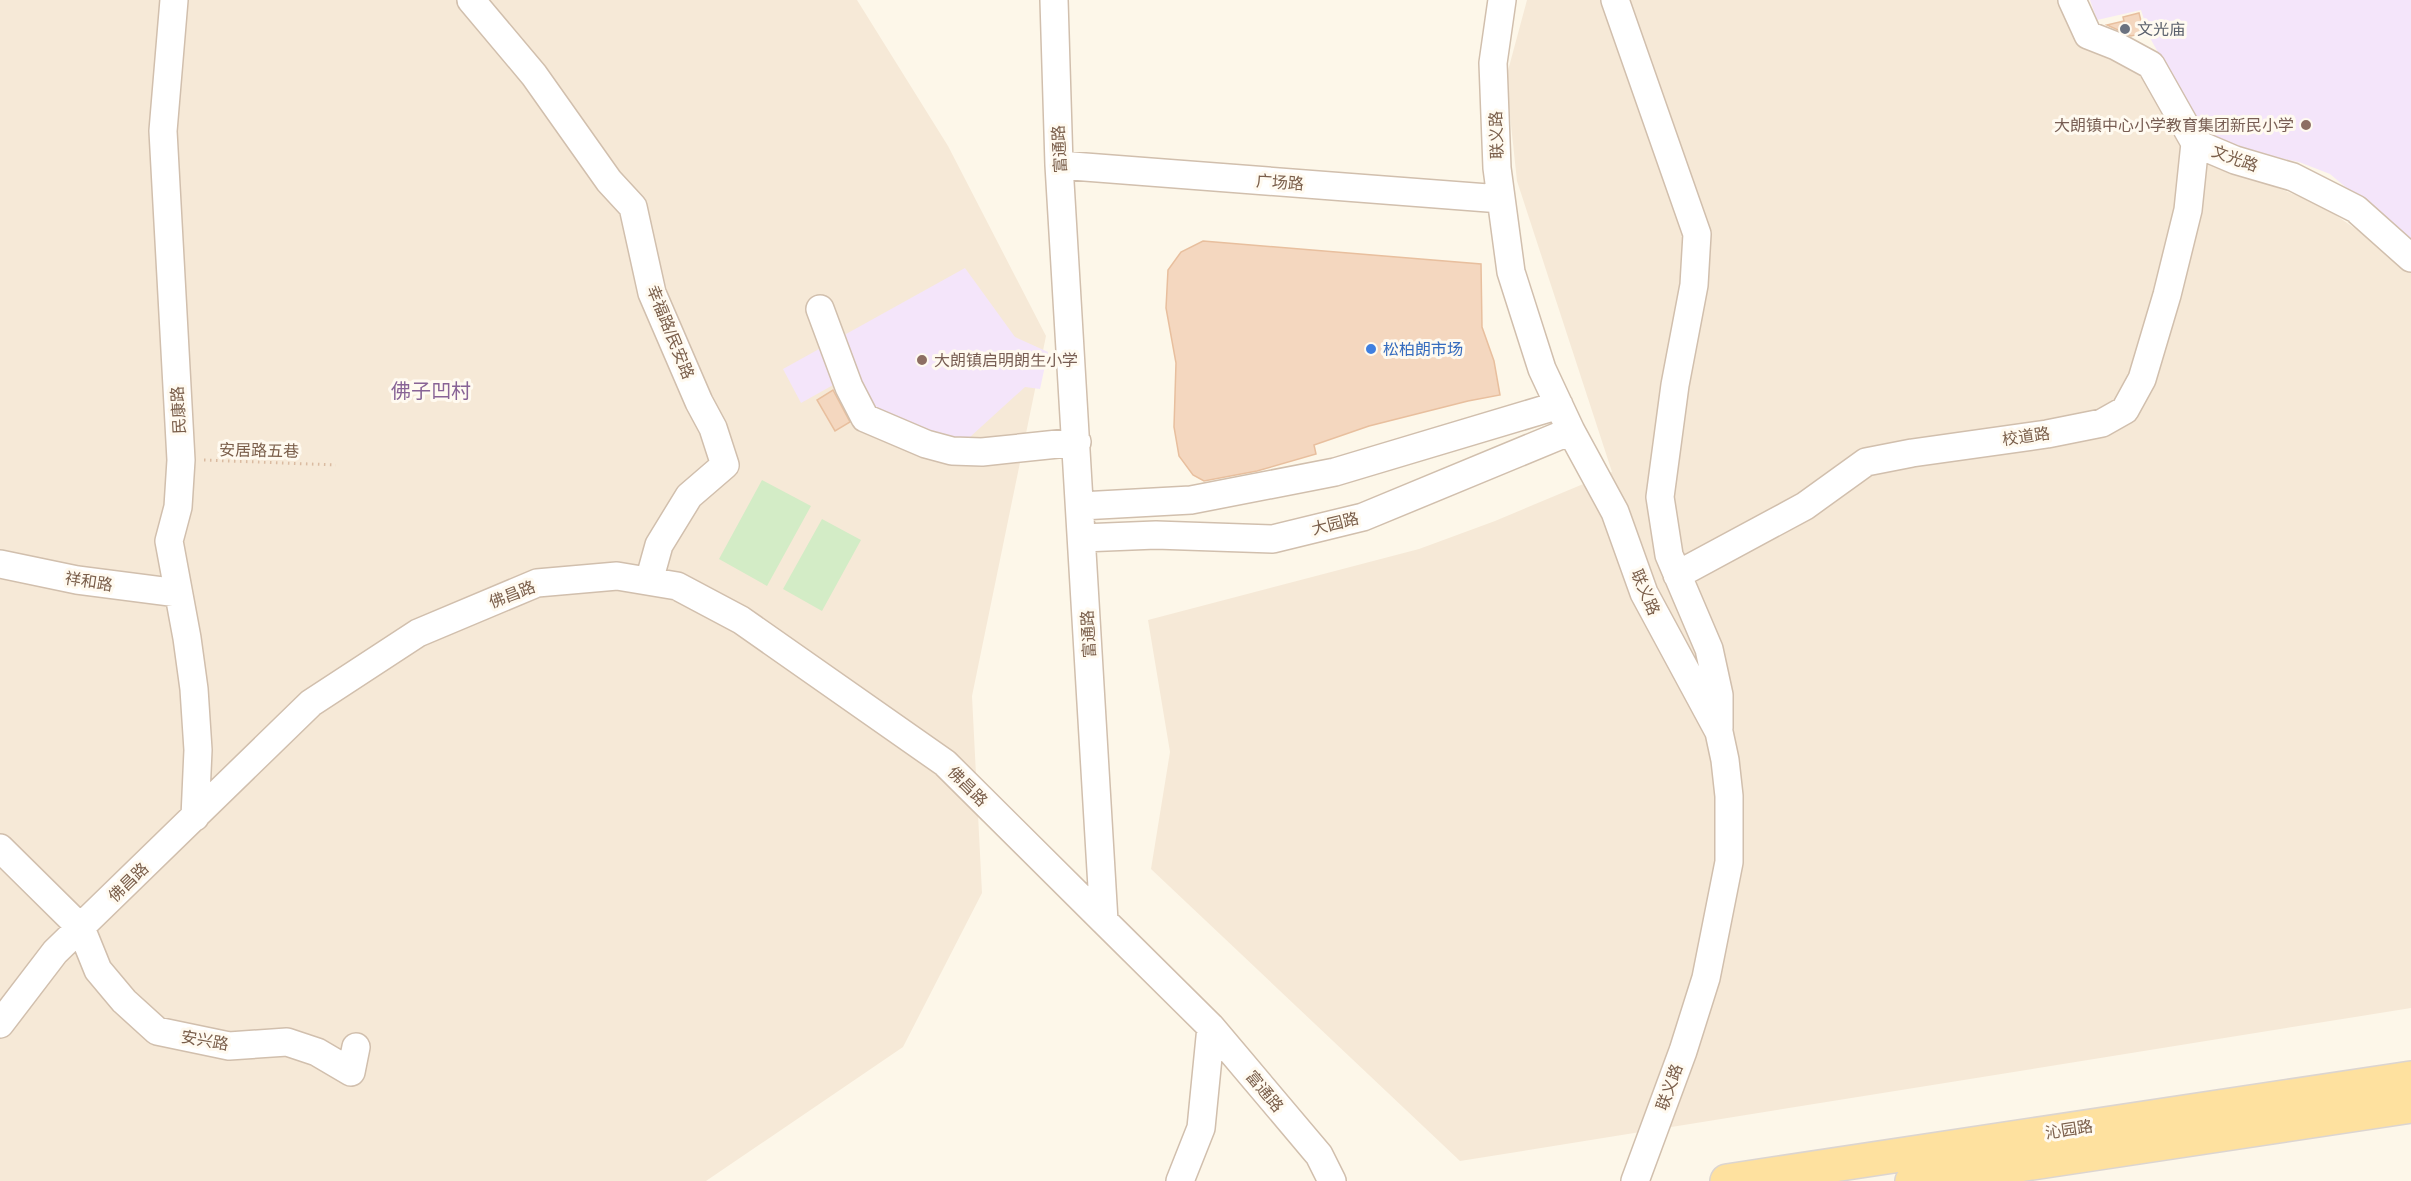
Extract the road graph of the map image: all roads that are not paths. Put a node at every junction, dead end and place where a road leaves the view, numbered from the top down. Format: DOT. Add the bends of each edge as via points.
graph roads {
  1 [pos="174,0"];
  2 [pos="471,0"];
  3 [pos="1054,0"];
  4 [pos="1502,0"];
  5 [pos="1615,0"];
  6 [pos="2072,0"];
  7 [pos="2195,142"];
  8 [pos="1059,165"];
  9 [pos="1501,199"];
  10 [pos="2411,258"];
  11 [pos="820,309"];
  12 [pos="1559,405"];
  13 [pos="1571,431"];
  14 [pos="1077,442"];
  15 [pos="1081,506"];
  16 [pos="1082,538"];
  17 [pos="0,564"];
  18 [pos="1677,575"];
  19 [pos="649,581"];
  20 [pos="178,593"];
  21 [pos="1719,732"];
  22 [pos="195,817"];
  23 [pos="0,848"];
  24 [pos="1104,921"];
  25 [pos="81,928"];
  26 [pos="0,1024"];
  27 [pos="1211,1027"];
  28 [pos="356,1047"];
  29 [pos="2411,1078"];
  30 [pos="2411,1106"];
  31 [pos="1180,1181"];
  32 [pos="1332,1181"];
  33 [pos="1635,1181"];
  34 [pos="1727,1181"];
  35 [pos="1912,1181"];
  1 -- 20 [label="street, 民康路" via="163,131 181,460 178,507 169,541"];
  2 -- 19 [label="street, 幸福路/民安路" via="534,75 609,181 633,207 652,293 716,438 724,465 689,496 659,545"];
  3 -- 8 [label="street, 富通路"];
  4 -- 9 [label="street, 联义路" via="1493,63"];
  5 -- 18 [label="street" via="1697,234 1694,285 1660,497 1669,555"];
  6 -- 7 [label="street, 文光路" via="2088,35 2151,65"];
  7 -- 10 [label="street, 文光路" via="2235,160 2293,177 2356,209"];
  7 -- 18 [label="street, 校道路" via="2188,210 2167,295 2142,379 2125,410 2102,423 1866,462 1805,506"];
  8 -- 9 [label="street, 广场路"];
  8 -- 14 [label="street, 富通路"];
  9 -- 12 [label="street, 联义路" via="1511,272 1542,369"];
  11 -- 14 [label="street" via="865,418 952,451 982,452"];
  12 -- 13 [label="street, 联义路"];
  12 -- 15 [label="street" via="1335,472 1191,500"];
  13 -- 16 [label="street, 大园路" via="1363,517 1274,539 1156,535"];
  13 -- 21 [label="street, 联义路" via="1615,512 1644,593"];
  14 -- 15 [label="street, 富通路"];
  15 -- 16 [label="street, 富通路"];
  16 -- 24 [label="street, 富通路"];
  17 -- 20 [label="street, 祥和路" via="77,580"];
  18 -- 21 [label="street" via="1709,649 1719,695"];
  19 -- 22 [label="street, 佛昌路" via="617,576 537,583 418,633 311,703"];
  19 -- 24 [label="street, 佛昌路" via="677,586 741,620 945,764"];
  20 -- 22 [label="street, 民康路" via="195,699"];
  21 -- 33 [label="street, 联义路" via="1729,796 1729,862 1706,978"];
  22 -- 25 [label="street, 佛昌路"];
  23 -- 25 [label="street"];
  24 -- 27 [label="street, 富通路"];
  25 -- 26 [label="street, 佛昌路" via="56,952"];
  25 -- 28 [label="street, 安兴路" via="98,970 157,1031 229,1046 287,1041 317,1052 351,1072"];
  27 -- 31 [label="street" via="1201,1128"];
  27 -- 32 [label="street, 富通路" via="1319,1155"];
  29 -- 34 [label="main road, 沁园路"];
  30 -- 35 [label="main road, 沁园路"];
}
